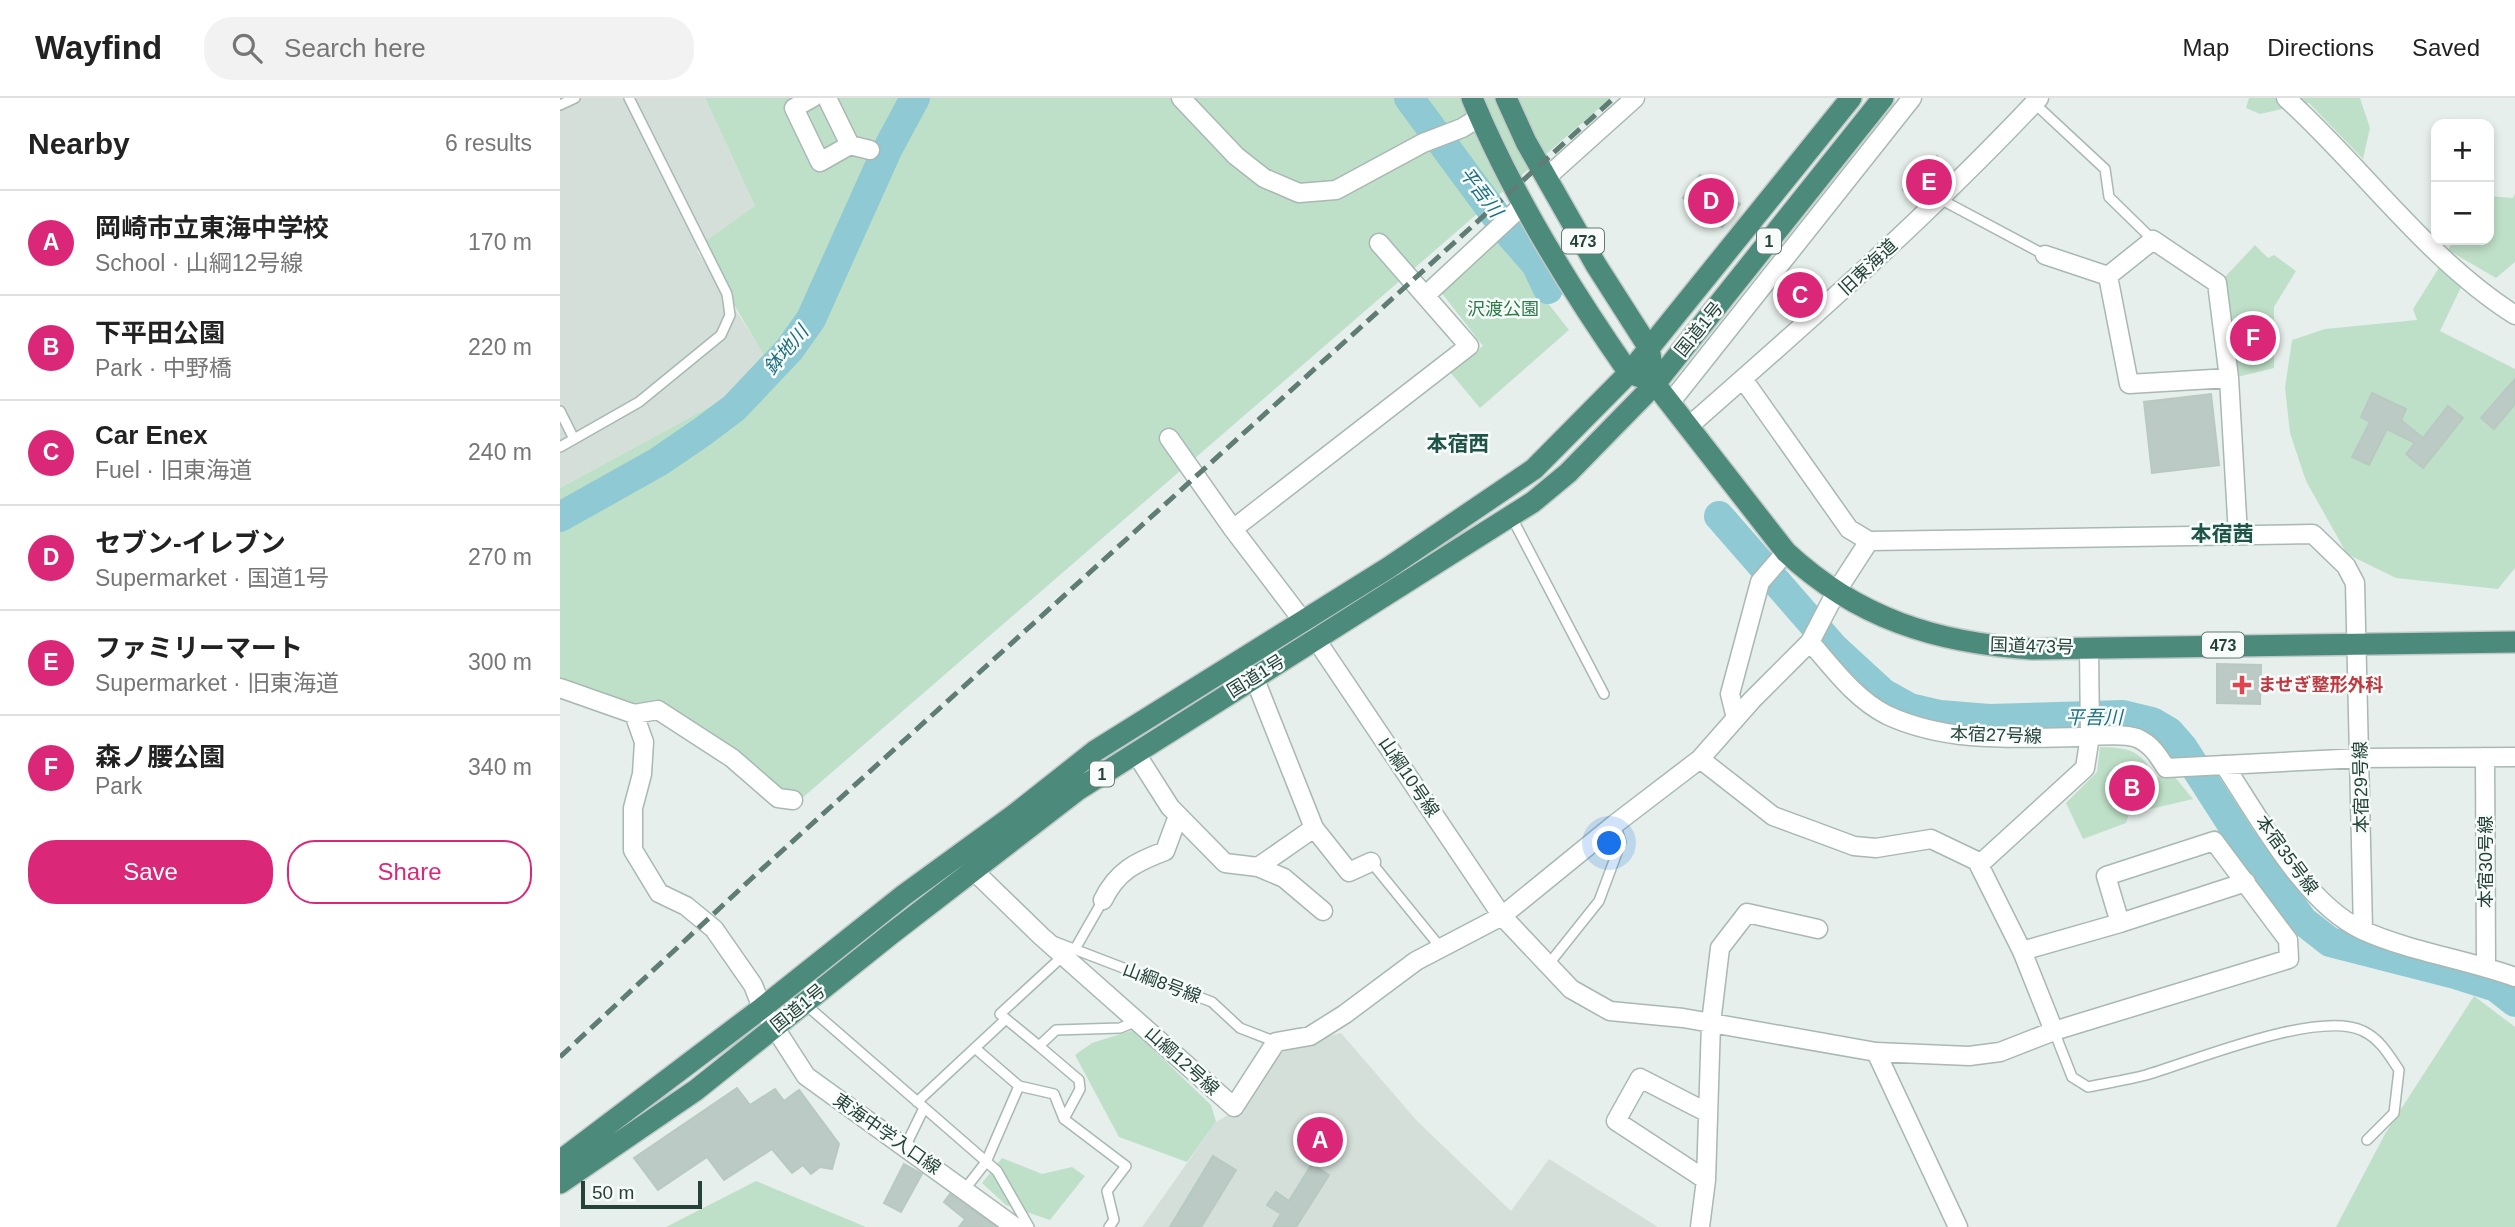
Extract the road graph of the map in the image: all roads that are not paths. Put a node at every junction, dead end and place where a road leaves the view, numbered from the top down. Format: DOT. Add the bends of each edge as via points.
graph roads {
  1 [pos="575,98"];
  2 [pos="629,98"];
  3 [pos="813,98"];
  4 [pos="827,98"];
  5 [pos="1181,98"];
  6 [pos="1506,98"];
  7 [pos="1635,98"];
  8 [pos="1851,98"];
  9 [pos="1883,98"];
  10 [pos="1912,98"];
  11 [pos="2286,98"];
  12 [pos="2037,100"];
  13 [pos="560,105"];
  14 [pos="1471,114"];
  15 [pos="1847,143"];
  16 [pos="850,145"];
  17 [pos="870,150"];
  18 [pos="1852,172"];
  19 [pos="1547,177"];
  20 [pos="1940,199"];
  21 [pos="1521,207"];
  22 [pos="2153,240"];
  23 [pos="1379,243"];
  24 [pos="2045,255"];
  25 [pos="2108,276"];
  26 [pos="1759,290"];
  27 [pos="1426,295"];
  28 [pos="1727,295"];
  29 [pos="2513,314"];
  30 [pos="1649,348"];
  31 [pos="1629,373"];
  32 [pos="2229,378"];
  33 [pos="1743,379"];
  34 [pos="1655,384"];
  35 [pos="1670,403"];
  36 [pos="560,411"];
  37 [pos="1688,427"];
  38 [pos="1169,438"];
  39 [pos="574,439"];
  40 [pos="560,447"];
  41 [pos="1511,516"];
  42 [pos="1233,529"];
  43 [pos="2238,535"];
  44 [pos="1868,541"];
  45 [pos="1786,551"];
  46 [pos="1836,592"];
  47 [pos="1309,630"];
  48 [pos="1810,642"];
  49 [pos="2515,642"];
  50 [pos="2358,643"];
  51 [pos="2089,648"];
  52 [pos="1254,677"];
  53 [pos="560,688"];
  54 [pos="1604,694"];
  55 [pos="634,714"];
  56 [pos="1736,718"];
  57 [pos="2090,736"];
  58 [pos="1135,752"];
  59 [pos="2485,757"];
  60 [pos="2515,757"];
  61 [pos="2360,758"];
  62 [pos="1700,759"];
  63 [pos="2218,765"];
  64 [pos="793,800"];
  65 [pos="1178,816"];
  66 [pos="1615,824"];
  67 [pos="1314,828"];
  68 [pos="1371,862"];
  69 [pos="1980,864"];
  70 [pos="1258,867"];
  71 [pos="974,870"];
  72 [pos="2246,882"];
  73 [pos="1103,900"];
  74 [pos="1323,911"];
  75 [pos="1502,916"];
  76 [pos="2120,923"];
  77 [pos="1818,929"];
  78 [pos="2363,930"];
  79 [pos="1441,948"];
  80 [pos="2022,951"];
  81 [pos="1070,952"];
  82 [pos="1548,965"];
  83 [pos="2486,966"];
  84 [pos="2515,977"];
  85 [pos="804,1003"];
  86 [pos="762,1009"];
  87 [pos="1006,1019"];
  88 [pos="1138,1021"];
  89 [pos="1711,1023"];
  90 [pos="773,1027"];
  91 [pos="2054,1031"];
  92 [pos="1276,1042"];
  93 [pos="1039,1046"];
  94 [pos="975,1048"];
  95 [pos="1876,1052"];
  96 [pos="1020,1086"];
  97 [pos="920,1105"];
  98 [pos="1708,1114"];
  99 [pos="1065,1119"];
  100 [pos="2368,1140"];
  101 [pos="905,1147"];
  102 [pos="560,1161"];
  103 [pos="986,1162"];
  104 [pos="1706,1180"];
  105 [pos="560,1182"];
  106 [pos="964,1189"];
  107 [pos="1015,1227"];
  108 [pos="1029,1227"];
  109 [pos="1109,1227"];
  110 [pos="1700,1227"];
  111 [pos="1958,1227"];
  1 -- 13 [label="lane"];
  2 -- 39 [label="lane" via="727,294 730,315 721,335 639,402"];
  3 -- 16 [label="street" via="794,108 820,162"];
  4 -- 16 [label="street"];
  5 -- 14 [label="street" via="1236,156 1264,178 1299,193 1336,190"];
  6 -- 19 [label="highway, 473"];
  7 -- 19 [label="street"];
  8 -- 30 [label="highway, 国道1号 / 1"];
  9 -- 15 [label="highway, 国道1号 / 1"];
  10 -- 18 [label="street"];
  11 -- 29 [label="street" via="2432,248"];
  12 -- 20 [label="street, 旧東海道"];
  12 -- 22 [label="lane" via="2105,169 2109,197"];
  14 -- 21 [label="highway, 473"];
  15 -- 18 [label="street"];
  15 -- 28 [label="highway, 国道1号 / 1"];
  16 -- 17 [label="street"];
  18 -- 26 [label="street"];
  19 -- 30 [label="highway, 473"];
  20 -- 24 [label="lane"];
  20 -- 33 [label="street, 旧東海道"];
  21 -- 27 [label="street"];
  21 -- 31 [label="highway, 473"];
  22 -- 25 [label="street"];
  22 -- 32 [label="street" via="2217,283"];
  23 -- 27 [label="street"];
  24 -- 25 [label="street"];
  25 -- 32 [label="street" via="2129,384"];
  26 -- 28 [label="street"];
  26 -- 35 [label="street"];
  27 -- 42 [label="street" via="1469,346"];
  28 -- 34 [label="highway, 国道1号 / 1"];
  30 -- 31 [label="highway, 国道1号 / 1"];
  30 -- 34 [label="highway, 473"];
  31 -- 34 [label="highway, 473"];
  31 -- 47 [label="highway, 国道1号 / 1" via="1534,469 1388,568"];
  32 -- 43 [label="street"];
  33 -- 37 [label="street, 旧東海道"];
  33 -- 44 [label="street" via="1849,528"];
  34 -- 35 [label="highway, 国道473号 / 473"];
  34 -- 41 [label="highway, 国道1号 / 1" via="1568,473"];
  35 -- 37 [label="highway, 国道473号 / 473"];
  36 -- 39 [label="lane"];
  37 -- 45 [label="highway, 国道473号 / 473"];
  38 -- 42 [label="street, 山綱10号線"];
  39 -- 40 [label="lane"];
  41 -- 47 [label="highway, 国道1号 / 1" via="1416,578"];
  41 -- 54 [label="lane"];
  42 -- 47 [label="street, 山綱10号線"];
  43 -- 44 [label="street"];
  43 -- 50 [label="street, 本宿29号線" via="2313,534 2346,566 2355,583"];
  44 -- 46 [label="street"];
  45 -- 46 [label="highway, 国道473号 / 473"];
  45 -- 56 [label="street" via="1760,582 1730,694"];
  46 -- 48 [label="street"];
  46 -- 51 [label="highway, 国道473号 / 473" via="1892,621 1945,638 2011,648"];
  47 -- 52 [label="highway, 国道1号 / 1"];
  47 -- 75 [label="street, 山綱10号線"];
  47 -- 86 [label="highway, 国道1号 / 1" via="1095,751"];
  48 -- 56 [label="street"];
  48 -- 57 [label="street, 本宿27号線" via="1853,690 1905,723 1959,735"];
  49 -- 50 [label="highway, 国道473号 / 473"];
  50 -- 51 [label="highway, 国道473号 / 473"];
  50 -- 61 [label="street, 本宿29号線"];
  51 -- 57 [label="street"];
  52 -- 58 [label="highway, 国道1号 / 1"];
  52 -- 67 [label="street"];
  53 -- 55 [label="street"];
  55 -- 64 [label="street" via="658,710 732,758 778,798"];
  55 -- 86 [label="street, 東海中学入口線" via="644,742 642,774 632,808 633,850 659,893 687,906 714,929 753,985"];
  56 -- 62 [label="street"];
  57 -- 63 [label="street, 本宿27号線" via="2135,737 2154,748 2166,768"];
  57 -- 69 [label="street" via="2085,768"];
  58 -- 65 [label="street"];
  58 -- 71 [label="highway, 国道1号 / 1"];
  59 -- 60 [label="street"];
  59 -- 61 [label="street"];
  59 -- 83 [label="street, 本宿30号線"];
  61 -- 63 [label="street"];
  61 -- 78 [label="street, 本宿29号線"];
  62 -- 66 [label="street"];
  62 -- 69 [label="street" via="1773,816 1854,846 1876,848 1931,839"];
  63 -- 78 [label="street, 本宿35号線" via="2318,898"];
  65 -- 70 [label="street" via="1225,863"];
  65 -- 73 [label="street" via="1166,851 1138,862 1112,882"];
  66 -- 75 [label="street"];
  66 -- 82 [label="lane" via="1621,842 1599,901"];
  67 -- 68 [label="street" via="1349,872"];
  67 -- 70 [label="street"];
  68 -- 79 [label="lane"];
  69 -- 80 [label="street"];
  70 -- 74 [label="street" via="1284,878"];
  71 -- 81 [label="street, 山綱12号線" via="1041,936"];
  71 -- 85 [label="highway, 国道1号 / 1"];
  72 -- 76 [label="street"];
  72 -- 76 [label="street" via="2214,841 2106,876"];
  72 -- 91 [label="street" via="2288,940 2289,959"];
  73 -- 81 [label="lane"];
  75 -- 79 [label="street"];
  75 -- 82 [label="street, 山綱10号線"];
  76 -- 80 [label="street"];
  77 -- 89 [label="street" via="1747,913 1720,948"];
  78 -- 83 [label="street, 本宿35号線" via="2435,955"];
  79 -- 92 [label="street" via="1310,1036"];
  80 -- 91 [label="street"];
  81 -- 87 [label="lane" via="999,1014"];
  81 -- 88 [label="street, 山綱12号線"];
  81 -- 92 [label="lane, 山綱8号線" via="1212,1002 1240,1028"];
  82 -- 89 [label="street, 山綱10号線" via="1571,989 1610,1011"];
  83 -- 84 [label="street"];
  85 -- 90 [label="highway, 国道1号 / 1"];
  85 -- 97 [label="lane"];
  86 -- 90 [label="street, 東海中学入口線"];
  86 -- 102 [label="highway, 国道1号 / 1"];
  87 -- 93 [label="lane"];
  87 -- 94 [label="lane"];
  88 -- 92 [label="street, 山綱12号線" via="1234,1107"];
  88 -- 93 [label="lane" via="1120,1028 1056,1030"];
  89 -- 95 [label="street"];
  89 -- 98 [label="street"];
  90 -- 101 [label="street, 東海中学入口線" via="806,1076"];
  90 -- 105 [label="highway, 国道1号 / 1" via="696,1090"];
  91 -- 95 [label="street" via="2000,1052 1969,1056"];
  91 -- 100 [label="lane" via="2072,1077 2088,1087 2142,1076 2287,1032 2334,1024 2363,1030 2382,1045 2399,1070 2394,1113"];
  93 -- 99 [label="lane" via="1079,1080 1080,1089"];
  94 -- 96 [label="lane"];
  94 -- 97 [label="lane"];
  95 -- 111 [label="street"];
  96 -- 99 [label="lane" via="1054,1094"];
  96 -- 103 [label="lane"];
  97 -- 101 [label="lane"];
  97 -- 103 [label="lane"];
  98 -- 104 [label="street"];
  98 -- 104 [label="street" via="1640,1078 1616,1121"];
  99 -- 109 [label="lane" via="1126,1166 1107,1191 1114,1220"];
  101 -- 106 [label="street, 東海中学入口線"];
  103 -- 106 [label="lane"];
  103 -- 108 [label="lane" via="997,1171"];
  104 -- 110 [label="street"];
  106 -- 107 [label="street, 東海中学入口線"];
}
